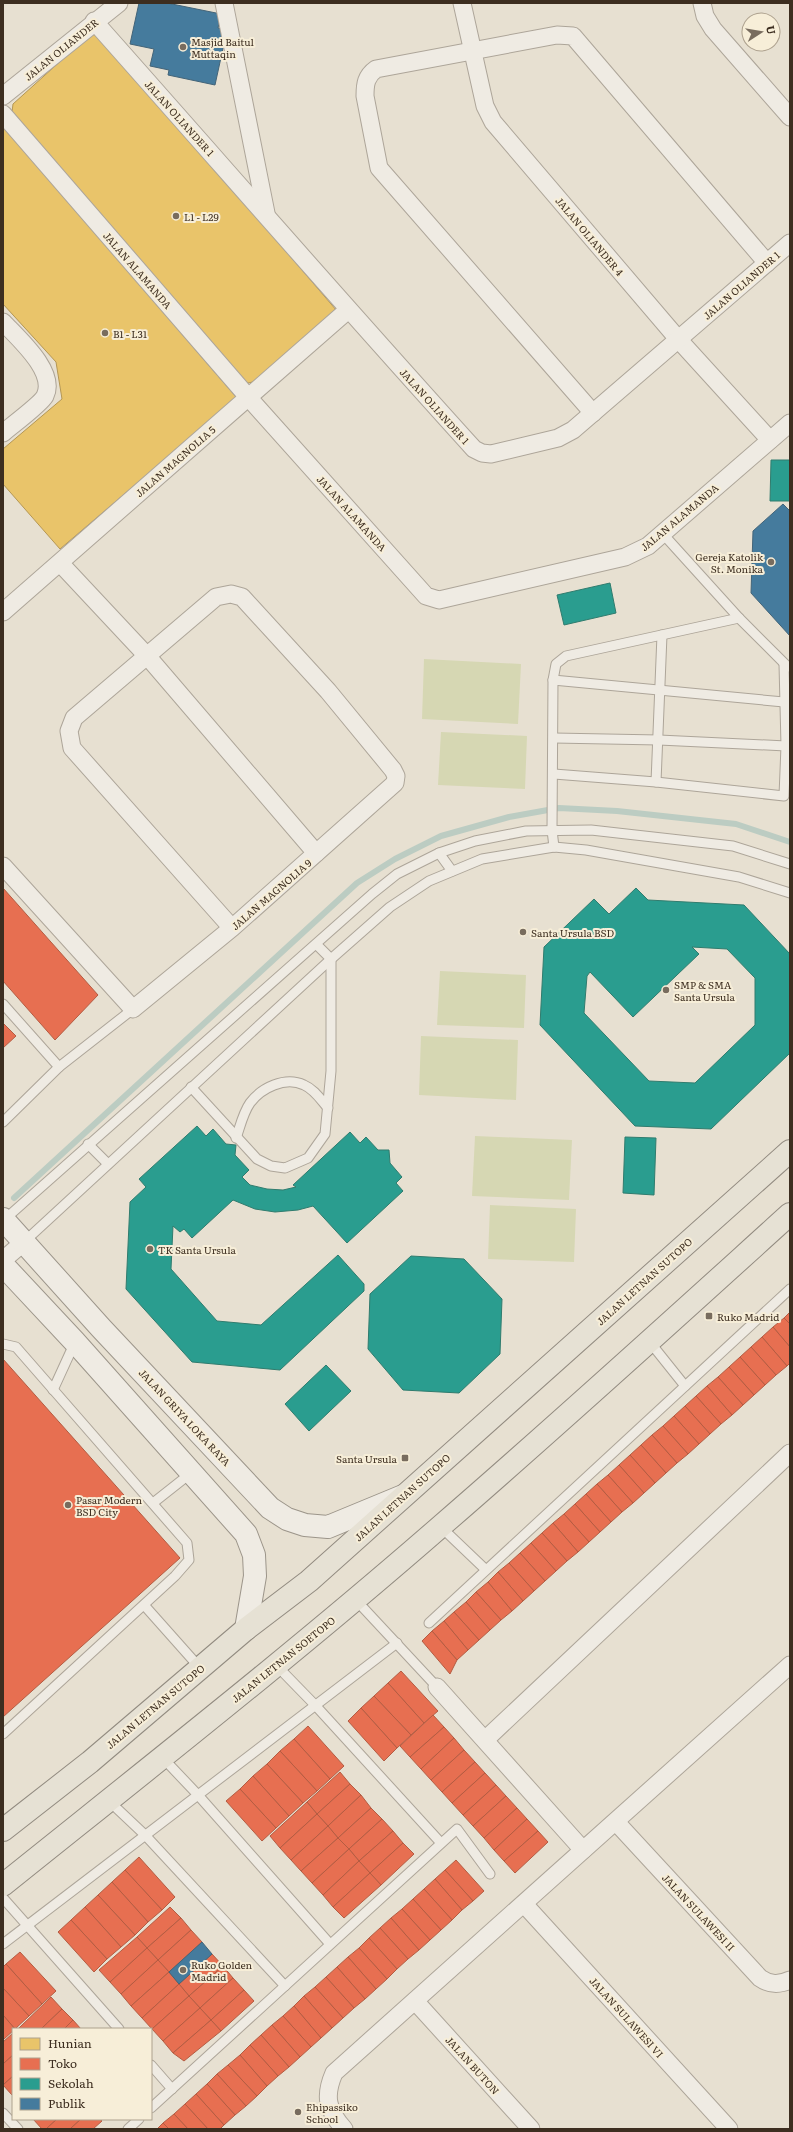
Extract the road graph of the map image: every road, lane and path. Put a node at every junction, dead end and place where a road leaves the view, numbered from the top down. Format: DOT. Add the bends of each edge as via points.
graph roads {
  1 [pos="119,3"];
  2 [pos="224,3"];
  3 [pos="462,3"];
  4 [pos="702,3"];
  5 [pos="94,22"];
  6 [pos="473,50"];
  7 [pos="3,96"];
  8 [pos="3,114"];
  9 [pos="790,117"];
  10 [pos="266,214"];
  11 [pos="790,243"];
  12 [pos="768,262"];
  13 [pos="348,310"];
  14 [pos="3,322"];
  15 [pos="678,339"];
  16 [pos="248,397"];
  17 [pos="593,412"];
  18 [pos="790,423"];
  19 [pos="3,433"];
  20 [pos="770,440"];
  21 [pos="663,534"];
  22 [pos="60,563"];
  23 [pos="3,612"];
  24 [pos="740,618"];
  25 [pos="662,635"];
  26 [pos="148,657"];
  27 [pos="787,667"];
  28 [pos="553,680"];
  29 [pos="660,690"];
  30 [pos="784,702"];
  31 [pos="554,738"];
  32 [pos="659,740"];
  33 [pos="786,746"];
  34 [pos="554,774"];
  35 [pos="656,782"];
  36 [pos="787,797"];
  37 [pos="553,827"];
  38 [pos="554,847"];
  39 [pos="316,853"];
  40 [pos="439,853"];
  41 [pos="790,864"];
  42 [pos="3,866"];
  43 [pos="452,871"];
  44 [pos="790,893"];
  45 [pos="232,928"];
  46 [pos="317,944"];
  47 [pos="331,959"];
  48 [pos="3,1004"];
  49 [pos="133,1010"];
  50 [pos="59,1067"];
  51 [pos="191,1087"];
  52 [pos="328,1108"];
  53 [pos="3,1122"];
  54 [pos="236,1138"];
  55 [pos="88,1144"];
  56 [pos="790,1151"];
  57 [pos="108,1164"];
  58 [pos="790,1214"];
  59 [pos="3,1220"];
  60 [pos="24,1242"];
  61 [pos="3,1260"];
  62 [pos="3,1265"];
  63 [pos="790,1288"];
  64 [pos="649,1341"];
  65 [pos="75,1342"];
  66 [pos="3,1344"];
  67 [pos="685,1386"];
  68 [pos="53,1390"];
  69 [pos="790,1453"];
  70 [pos="191,1473"];
  71 [pos="405,1495"];
  72 [pos="153,1503"];
  73 [pos="441,1527"];
  74 [pos="485,1569"];
  75 [pos="355,1599"];
  76 [pos="144,1605"];
  77 [pos="429,1623"];
  78 [pos="246,1629"];
  79 [pos="397,1644"];
  80 [pos="276,1665"];
  81 [pos="790,1665"];
  82 [pos="200,1668"];
  83 [pos="437,1687"];
  84 [pos="315,1705"];
  85 [pos="3,1734"];
  86 [pos="486,1739"];
  87 [pos="162,1757"];
  88 [pos="198,1795"];
  89 [pos="109,1801"];
  90 [pos="616,1822"];
  91 [pos="3,1830"];
  92 [pos="144,1835"];
  93 [pos="441,1843"];
  94 [pos="583,1850"];
  95 [pos="490,1874"];
  96 [pos="3,1885"];
  97 [pos="3,1898"];
  98 [pos="524,1904"];
  99 [pos="26,1926"];
  100 [pos="3,1944"];
  101 [pos="330,1944"];
  102 [pos="790,1980"];
  103 [pos="285,1986"];
  104 [pos="415,2001"];
  105 [pos="118,2028"];
  106 [pos="152,2066"];
  107 [pos="172,2089"];
  108 [pos="152,2107"];
  109 [pos="3,2113"];
  110 [pos="138,2120"];
  111 [pos="18,2129"];
  112 [pos="128,2129"];
  113 [pos="344,2129"];
  114 [pos="531,2129"];
  115 [pos="729,2129"];
  1 -- 5 [label="street, JALAN OLIANDER"];
  2 -- 10 [label="street, JALAN OLIANDER 1"];
  3 -- 6 [label="street, JALAN OLIANDER 4"];
  4 -- 9 [label="street" via="705,16 713,29"];
  5 -- 7 [label="street, JALAN OLIANDER"];
  5 -- 10 [label="street, JALAN OLIANDER 1"];
  6 -- 12 [label="street" via="557,35 573,36"];
  6 -- 15 [label="street, JALAN OLIANDER 4" via="485,106 493,122"];
  6 -- 17 [label="street" via="376,69 371,73 365,86 365,96 379,168"];
  8 -- 16 [label="street, JALAN ALAMANDA"];
  10 -- 13 [label="street, JALAN OLIANDER 1"];
  11 -- 12 [label="street, JALAN OLIANDER 1"];
  12 -- 15 [label="street, JALAN OLIANDER 1"];
  13 -- 16 [label="street, JALAN MAGNOLIA 5"];
  13 -- 17 [label="street, JALAN OLIANDER 1" via="474,449 482,453 491,454 558,438"];
  14 -- 19 [label="street" via="42,366 48,382 45,396"];
  15 -- 17 [label="street, JALAN OLIANDER 1"];
  15 -- 20 [label="street, JALAN OLIANDER 4"];
  16 -- 21 [label="street, JALAN ALAMANDA" via="426,596 431,598 439,600 625,557 648,546"];
  16 -- 22 [label="street, JALAN MAGNOLIA 5"];
  18 -- 20 [label="street, JALAN ALAMANDA"];
  20 -- 21 [label="street, JALAN ALAMANDA"];
  21 -- 24 [label="lane"];
  22 -- 23 [label="street, JALAN MAGNOLIA 5"];
  22 -- 26 [label="street"];
  24 -- 25 [label="lane"];
  24 -- 27 [label="lane"];
  25 -- 28 [label="lane" via="566,656 556,664"];
  25 -- 29 [label="lane"];
  26 -- 39 [label="street"];
  26 -- 39 [label="street, JALAN MAGNOLIA 9" via="216,597 231,594 242,597 328,691 396,776 395,783"];
  26 -- 45 [label="street" via="74,718 68,731 72,748"];
  27 -- 30 [label="lane"];
  28 -- 29 [label="lane"];
  28 -- 31 [label="lane"];
  29 -- 30 [label="lane"];
  29 -- 32 [label="lane"];
  30 -- 33 [label="lane"];
  31 -- 32 [label="lane"];
  31 -- 34 [label="lane"];
  32 -- 33 [label="lane"];
  32 -- 35 [label="lane"];
  33 -- 36 [label="lane"];
  34 -- 35 [label="lane"];
  34 -- 37 [label="lane"];
  35 -- 36 [label="lane"];
  37 -- 38 [label="lane"];
  37 -- 40 [label="lane" via="475,841"];
  37 -- 41 [label="lane" via="734,846"];
  38 -- 43 [label="lane" via="482,859"];
  38 -- 44 [label="lane" via="586,850 739,877"];
  39 -- 45 [label="street, JALAN MAGNOLIA 9"];
  40 -- 43 [label="lane"];
  40 -- 46 [label="lane" via="397,874"];
  42 -- 49 [label="street"];
  43 -- 47 [label="lane" via="408,894"];
  45 -- 49 [label="street, JALAN MAGNOLIA 9"];
  46 -- 47 [label="lane"];
  46 -- 55 [label="lane"];
  47 -- 51 [label="lane"];
  47 -- 52 [label="lane" via="331,1071"];
  48 -- 50 [label="lane"];
  49 -- 50 [label="lane"];
  50 -- 53 [label="lane"];
  51 -- 54 [label="lane"];
  51 -- 57 [label="lane"];
  52 -- 54 [label="lane" via="314,1091 304,1084 292,1082 271,1085 248,1104"];
  52 -- 54 [label="lane" via="324,1134 308,1158 285,1168 271,1166 256,1159"];
  55 -- 57 [label="lane"];
  55 -- 59 [label="lane"];
  56 -- 71 [label="main road, JALAN LETNAN SUTOPO"];
  57 -- 60 [label="lane"];
  58 -- 64 [label="main road"];
  59 -- 60 [label="main road, JALAN GRIYA LOKA RAYA"];
  60 -- 61 [label="street"];
  60 -- 71 [label="main road, JALAN GRIYA LOKA RAYA" via="270,1508 287,1519 305,1526 328,1527"];
  62 -- 65 [label="main road"];
  63 -- 67 [label="lane"];
  64 -- 67 [label="lane"];
  64 -- 73 [label="main road, JALAN LETNAN SOETOPO"];
  65 -- 68 [label="lane"];
  65 -- 70 [label="main road"];
  66 -- 68 [label="lane" via="16,1348"];
  67 -- 74 [label="lane"];
  68 -- 72 [label="lane"];
  69 -- 86 [label="street"];
  70 -- 72 [label="lane"];
  70 -- 78 [label="main road" via="246,1534 254,1554 253,1597"];
  71 -- 78 [label="main road, JALAN LETNAN SUTOPO" via="309,1581"];
  72 -- 76 [label="lane" via="187,1543 189,1560"];
  73 -- 74 [label="lane"];
  73 -- 75 [label="main road, JALAN LETNAN SOETOPO"];
  74 -- 77 [label="lane"];
  75 -- 79 [label="lane"];
  75 -- 80 [label="main road, JALAN LETNAN SOETOPO"];
  76 -- 82 [label="lane"];
  76 -- 85 [label="lane"];
  78 -- 82 [label="main road, JALAN LETNAN SUTOPO"];
  79 -- 83 [label="lane"];
  79 -- 84 [label="lane"];
  80 -- 84 [label="lane"];
  80 -- 87 [label="main road, JALAN LETNAN SOETOPO"];
  81 -- 90 [label="street"];
  82 -- 91 [label="main road, JALAN LETNAN SUTOPO" via="90,1762"];
  83 -- 86 [label="street"];
  84 -- 88 [label="lane"];
  84 -- 93 [label="lane"];
  86 -- 94 [label="street"];
  87 -- 88 [label="lane"];
  87 -- 89 [label="main road, JALAN LETNAN SOETOPO"];
  88 -- 92 [label="lane"];
  88 -- 101 [label="lane"];
  89 -- 92 [label="lane"];
  89 -- 96 [label="main road, JALAN LETNAN SOETOPO"];
  90 -- 94 [label="street"];
  90 -- 102 [label="street, JALAN SULAWESI II" via="760,1978 767,1983 778,1985"];
  92 -- 99 [label="lane"];
  92 -- 103 [label="lane"];
  93 -- 95 [label="lane" via="457,1829"];
  93 -- 101 [label="lane"];
  94 -- 98 [label="street"];
  97 -- 99 [label="lane"];
  98 -- 104 [label="street"];
  98 -- 115 [label="street, JALAN SULAWESI VI"];
  99 -- 100 [label="lane"];
  99 -- 105 [label="lane"];
  101 -- 103 [label="lane"];
  103 -- 107 [label="lane"];
  104 -- 113 [label="street" via="334,2073 327,2089 330,2107"];
  104 -- 114 [label="street, JALAN BUTON"];
  106 -- 107 [label="lane"];
  107 -- 108 [label="lane"];
  109 -- 111 [label="lane"];
  110 -- 112 [label="lane"];
}
